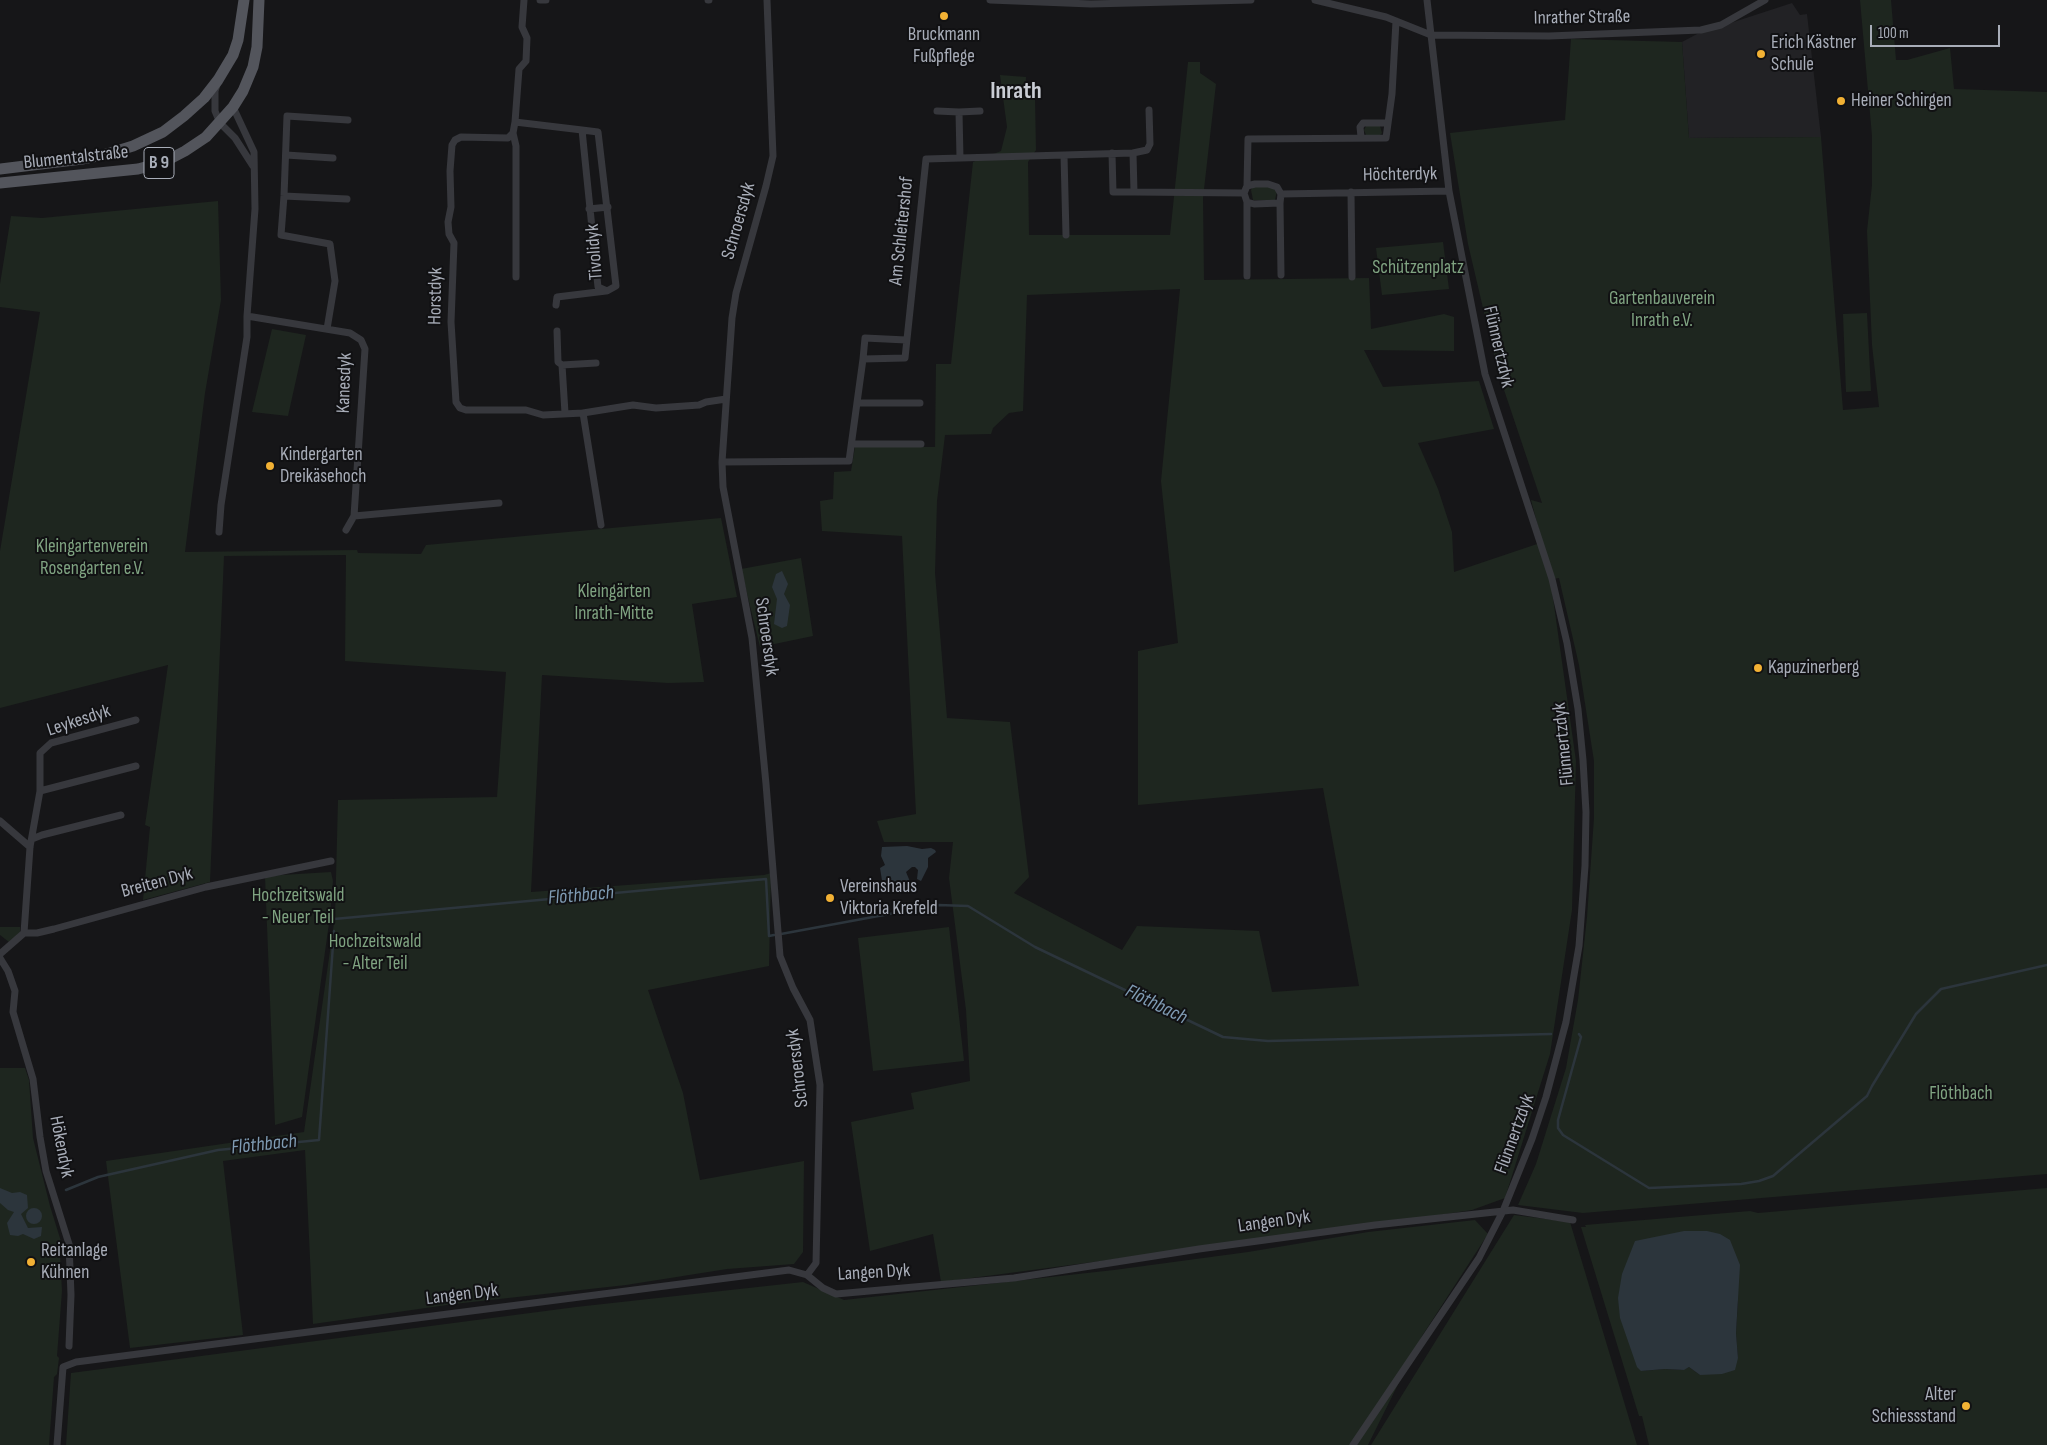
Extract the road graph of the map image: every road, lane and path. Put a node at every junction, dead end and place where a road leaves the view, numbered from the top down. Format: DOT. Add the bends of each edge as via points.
graph roads {
  1 [pos="244,0"];
  2 [pos="259,0"];
  3 [pos="524,0"];
  4 [pos="540,0"];
  5 [pos="546,0"];
  6 [pos="767,0"];
  7 [pos="990,0"];
  8 [pos="1251,0"];
  9 [pos="1316,0"];
  10 [pos="1427,0"];
  11 [pos="1765,0"];
  12 [pos="1396,21"];
  13 [pos="1431,35"];
  14 [pos="218,80"];
  15 [pos="233,107"];
  16 [pos="1149,110"];
  17 [pos="938,111"];
  18 [pos="980,111"];
  19 [pos="959,112"];
  20 [pos="348,120"];
  21 [pos="516,122"];
  22 [pos="220,123"];
  23 [pos="1388,123"];
  24 [pos="582,130"];
  25 [pos="513,133"];
  26 [pos="1361,137"];
  27 [pos="1112,153"];
  28 [pos="1133,153"];
  29 [pos="1064,155"];
  30 [pos="286,156"];
  31 [pos="333,158"];
  32 [pos="960,158"];
  33 [pos="254,166"];
  34 [pos="0,169"];
  35 [pos="0,183"];
  36 [pos="1246,190"];
  37 [pos="1449,191"];
  38 [pos="1134,192"];
  39 [pos="1351,192"];
  40 [pos="1281,194"];
  41 [pos="284,196"];
  42 [pos="347,199"];
  43 [pos="1247,202"];
  44 [pos="1280,203"];
  45 [pos="608,206"];
  46 [pos="589,208"];
  47 [pos="1066,235"];
  48 [pos="1248,276"];
  49 [pos="1281,276"];
  50 [pos="516,277"];
  51 [pos="1352,277"];
  52 [pos="607,291"];
  53 [pos="556,305"];
  54 [pos="246,316"];
  55 [pos="327,329"];
  56 [pos="557,331"];
  57 [pos="906,340"];
  58 [pos="863,359"];
  59 [pos="596,363"];
  60 [pos="562,365"];
  61 [pos="726,399"];
  62 [pos="857,403"];
  63 [pos="920,403"];
  64 [pos="565,413"];
  65 [pos="583,413"];
  66 [pos="853,444"];
  67 [pos="921,444"];
  68 [pos="722,462"];
  69 [pos="498,503"];
  70 [pos="354,516"];
  71 [pos="601,526"];
  72 [pos="346,530"];
  73 [pos="219,532"];
  74 [pos="136,720"];
  75 [pos="136,766"];
  76 [pos="40,791"];
  77 [pos="121,815"];
  78 [pos="0,821"];
  79 [pos="31,843"];
  80 [pos="331,861"];
  81 [pos="24,933"];
  82 [pos="0,954"];
  83 [pos="0,958"];
  84 [pos="1503,1211"];
  85 [pos="1573,1220"];
  86 [pos="807,1275"];
  87 [pos="69,1346"];
  88 [pos="57,1445"];
  89 [pos="1353,1445"];
  1 -- 14 [label="main road, Blumentalstraße / B 9" via="238,40"];
  2 -- 15 [label="main road, Blumentalstraße / B 9" via="258,47 253,68"];
  3 -- 21 [label="street" via="522,27 527,38 526,61 519,69"];
  4 -- 5 [label="street"];
  6 -- 61 [label="street, Schroersdyk" via="773,156 736,293"];
  7 -- 8 [label="street" via="1091,4"];
  9 -- 12 [label="street, Inrather Straße"];
  10 -- 13 [label="street, Flünnertzdyk"];
  11 -- 13 [label="street, Inrather Straße" via="1721,24 1689,32"];
  12 -- 13 [label="street, Inrather Straße"];
  12 -- 23 [label="street"];
  13 -- 37 [label="street, Flünnertzdyk"];
  14 -- 22 [label="street" via="214,101"];
  14 -- 34 [label="main road, Blumentalstraße / B 9" via="184,116 163,132 133,146 82,159"];
  15 -- 22 [label="main road, Blumentalstraße / B 9"];
  15 -- 33 [label="street" via="254,152"];
  16 -- 28 [label="street" via="1150,144 1147,150"];
  17 -- 19 [label="street"];
  18 -- 19 [label="street"];
  19 -- 32 [label="street"];
  20 -- 30 [label="street" via="287,116"];
  21 -- 24 [label="street, Tivolidyk"];
  21 -- 25 [label="street"];
  22 -- 33 [label="street"];
  22 -- 35 [label="main road, Blumentalstraße / B 9" via="186,151 164,162 138,169"];
  23 -- 26 [label="street" via="1363,123"];
  23 -- 26 [label="street" via="1386,138"];
  24 -- 45 [label="street, Tivolidyk" via="598,132"];
  24 -- 46 [label="street, Tivolidyk"];
  25 -- 50 [label="street" via="516,146"];
  25 -- 64 [label="street, Horstdyk" via="508,138 461,137 452,145 448,222 454,243 451,322 454,394 460,408 466,410 526,410 543,415"];
  26 -- 36 [label="street" via="1248,139"];
  27 -- 28 [label="street, Am Schleitershof"];
  27 -- 29 [label="street, Am Schleitershof"];
  27 -- 38 [label="street" via="1113,192"];
  28 -- 38 [label="street"];
  29 -- 32 [label="street, Am Schleitershof"];
  29 -- 47 [label="street"];
  30 -- 31 [label="street"];
  30 -- 41 [label="street"];
  32 -- 57 [label="street, Am Schleitershof" via="926,160"];
  33 -- 54 [label="street" via="255,209"];
  36 -- 38 [label="street"];
  36 -- 40 [label="street, Höchterdyk" via="1255,184 1268,184 1277,187"];
  36 -- 43 [label="street"];
  37 -- 39 [label="street, Höchterdyk"];
  37 -- 84 [label="street, Flünnertzdyk" via="1485,374 1552,579 1570,662 1583,760 1586,812 1582,920 1566,1022 1546,1097"];
  39 -- 40 [label="street, Höchterdyk"];
  39 -- 51 [label="street, Höchterdyk"];
  40 -- 44 [label="street"];
  41 -- 42 [label="street"];
  41 -- 55 [label="street" via="281,236 330,244 335,281"];
  43 -- 44 [label="street"];
  43 -- 48 [label="street"];
  44 -- 49 [label="street"];
  45 -- 46 [label="street, Tivolidyk"];
  45 -- 52 [label="street, Tivolidyk" via="616,286"];
  46 -- 52 [label="street, Tivolidyk" via="598,287"];
  52 -- 53 [label="street, Tivolidyk" via="557,297"];
  54 -- 55 [label="street, Kanesdyk"];
  54 -- 73 [label="street" via="247,337"];
  55 -- 70 [label="street, Kanesdyk" via="350,333 361,340 365,349"];
  56 -- 60 [label="street" via="558,362"];
  57 -- 58 [label="street, Am Schleitershof" via="905,358"];
  57 -- 58 [label="street" via="865,338"];
  58 -- 62 [label="street"];
  59 -- 60 [label="street"];
  60 -- 64 [label="street"];
  61 -- 65 [label="street, Horstdyk" via="699,405 656,408 633,405"];
  61 -- 68 [label="street, Schroersdyk"];
  62 -- 63 [label="street"];
  62 -- 66 [label="street"];
  64 -- 65 [label="street, Horstdyk"];
  65 -- 71 [label="street"];
  66 -- 67 [label="street"];
  66 -- 68 [label="street" via="849,460"];
  68 -- 86 [label="street, Schroersdyk" via="723,487 752,638 780,956 810,1020 820,1085 816,1263"];
  69 -- 70 [label="street"];
  70 -- 72 [label="street, Kanesdyk"];
  74 -- 76 [label="street, Leykesdyk" via="51,743 40,753"];
  75 -- 76 [label="street"];
  76 -- 79 [label="street, Leykesdyk"];
  77 -- 79 [label="street" via="42,835"];
  78 -- 79 [label="street"];
  79 -- 81 [label="street, Leykesdyk"];
  80 -- 81 [label="street, Breiten Dyk" via="206,887 54,929"];
  81 -- 82 [label="street"];
  83 -- 87 [label="street, Hökendyk" via="15,991 13,1012 33,1079 46,1171 69,1244"];
  84 -- 85 [label="street, Langen Dyk"];
  84 -- 86 [label="street, Langen Dyk" via="1219,1246 1014,1278 836,1294"];
  84 -- 89 [label="street, Flünnertzdyk" via="1480,1258"];
  86 -- 88 [label="street, Langen Dyk" via="789,1270 730,1277 76,1362 63,1367"];
}
